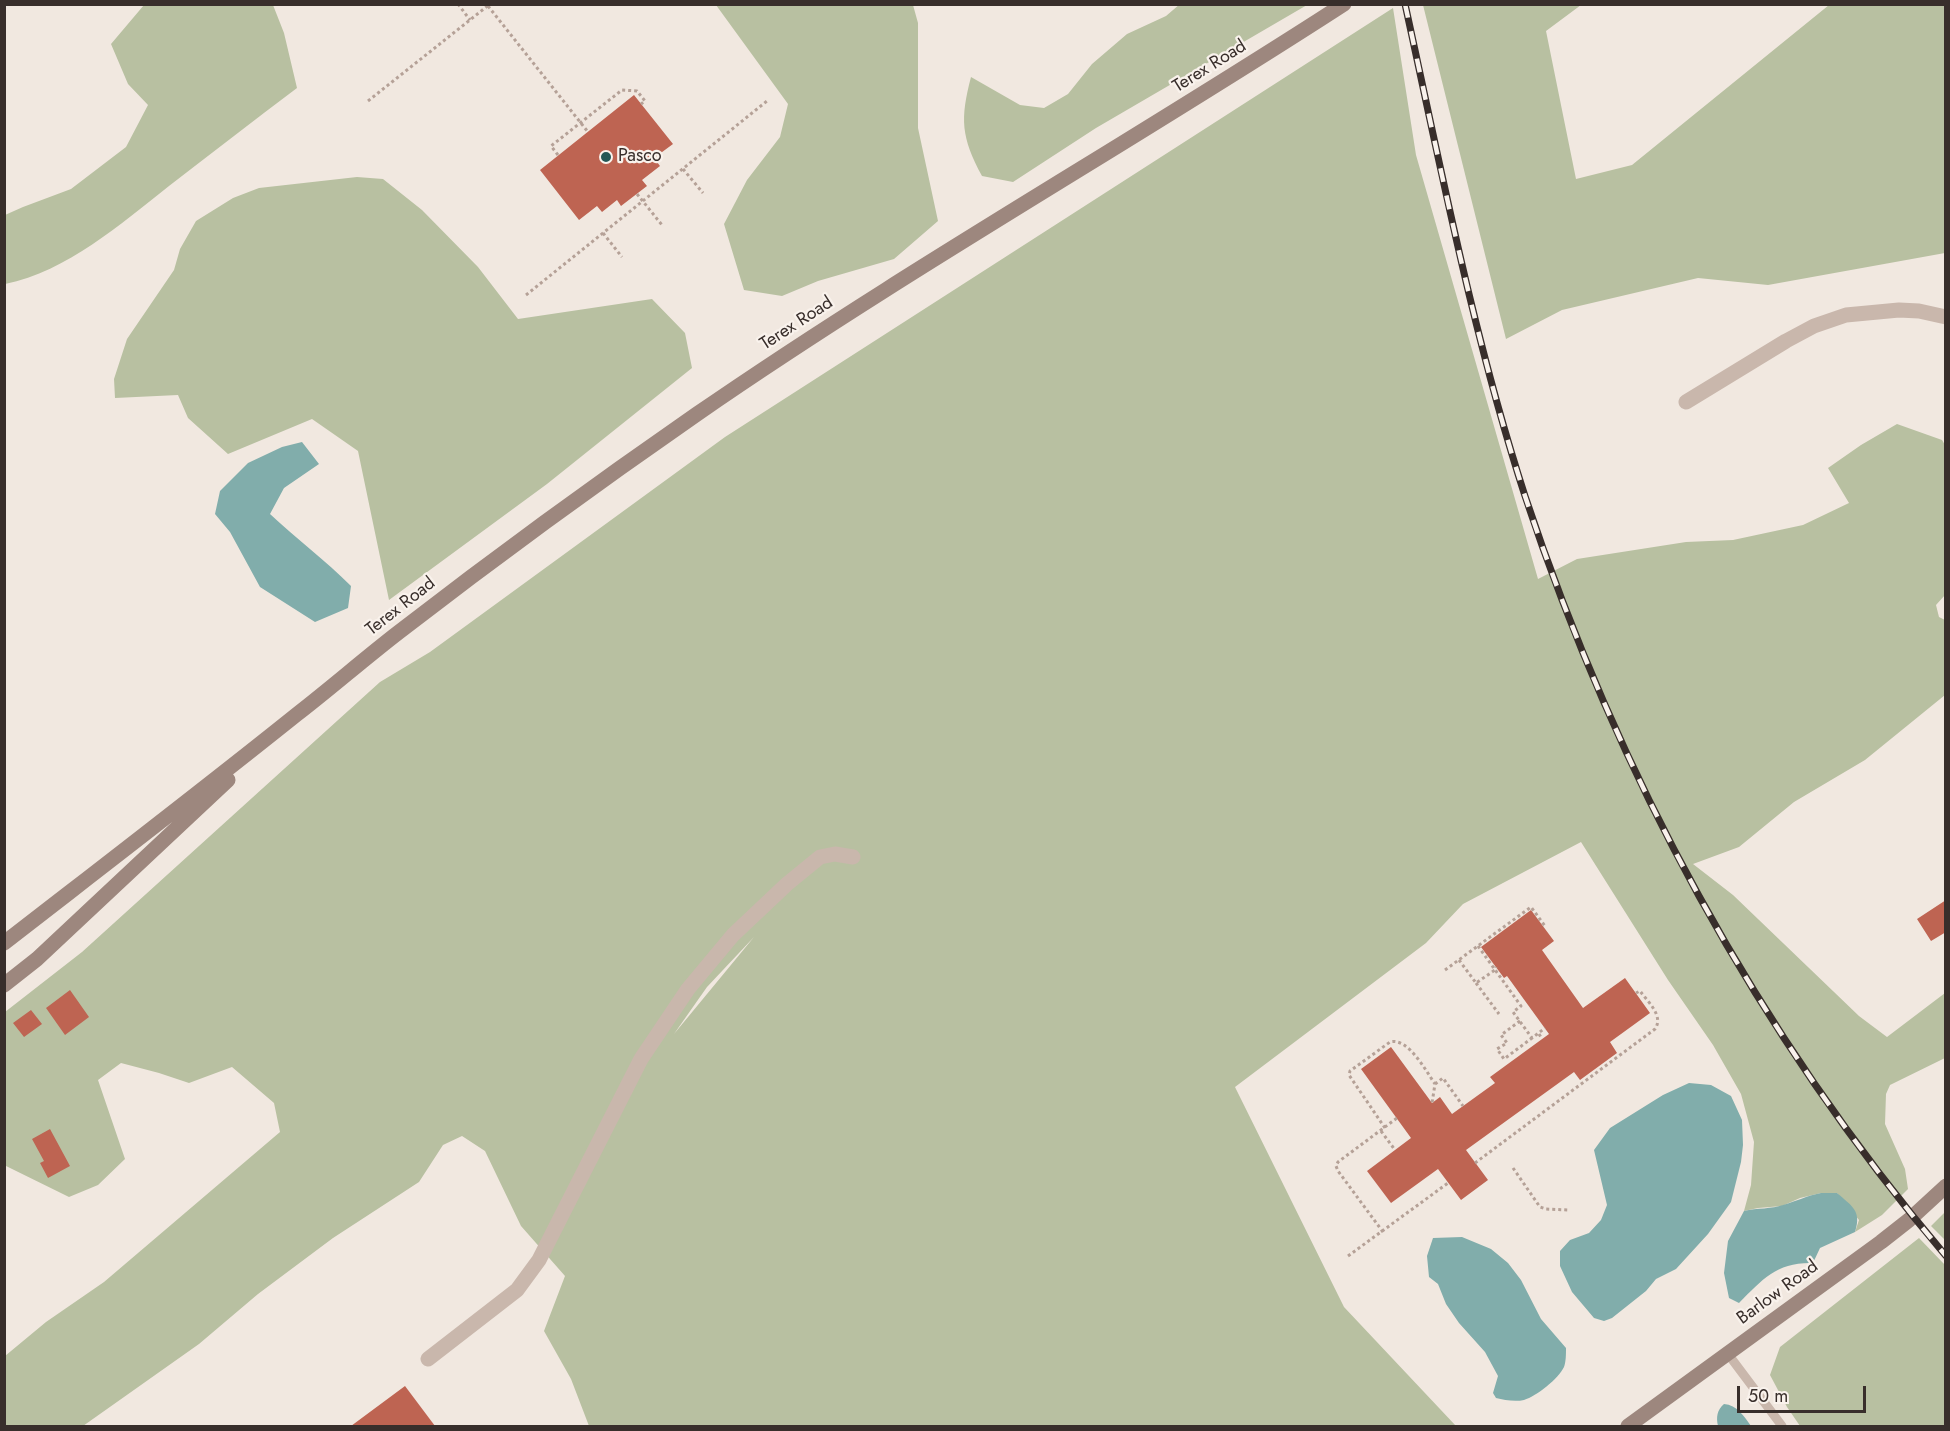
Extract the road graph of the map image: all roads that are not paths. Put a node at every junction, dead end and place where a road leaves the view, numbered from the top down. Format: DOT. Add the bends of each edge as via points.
graph roads {
  1 [pos="1344,4"];
  2 [pos="1946,317"];
  3 [pos="1686,402"];
  4 [pos="298,714"];
  5 [pos="854,857"];
  6 [pos="4,943"];
  7 [pos="4,986"];
  8 [pos="1946,1186"];
  9 [pos="1728,1354"];
  10 [pos="428,1359"];
  11 [pos="1628,1426"];
  12 [pos="1782,1426"];
  1 -- 4 [label="main road, Terex Road" via="771,364 563,508 396,634"];
  2 -- 3 [label="street" via="1899,310 1846,315 1786,341"];
  4 -- 6 [label="main road, Terex Road"];
  4 -- 7 [label="main road, Terex Road"];
  5 -- 10 [label="street" via="820,857 733,935 688,989 641,1059 539,1260 517,1290"];
  8 -- 9 [label="main road, Barlow Road" via="1881,1242"];
  9 -- 11 [label="main road, Barlow Road"];
  9 -- 12 [label="lane"];
}
